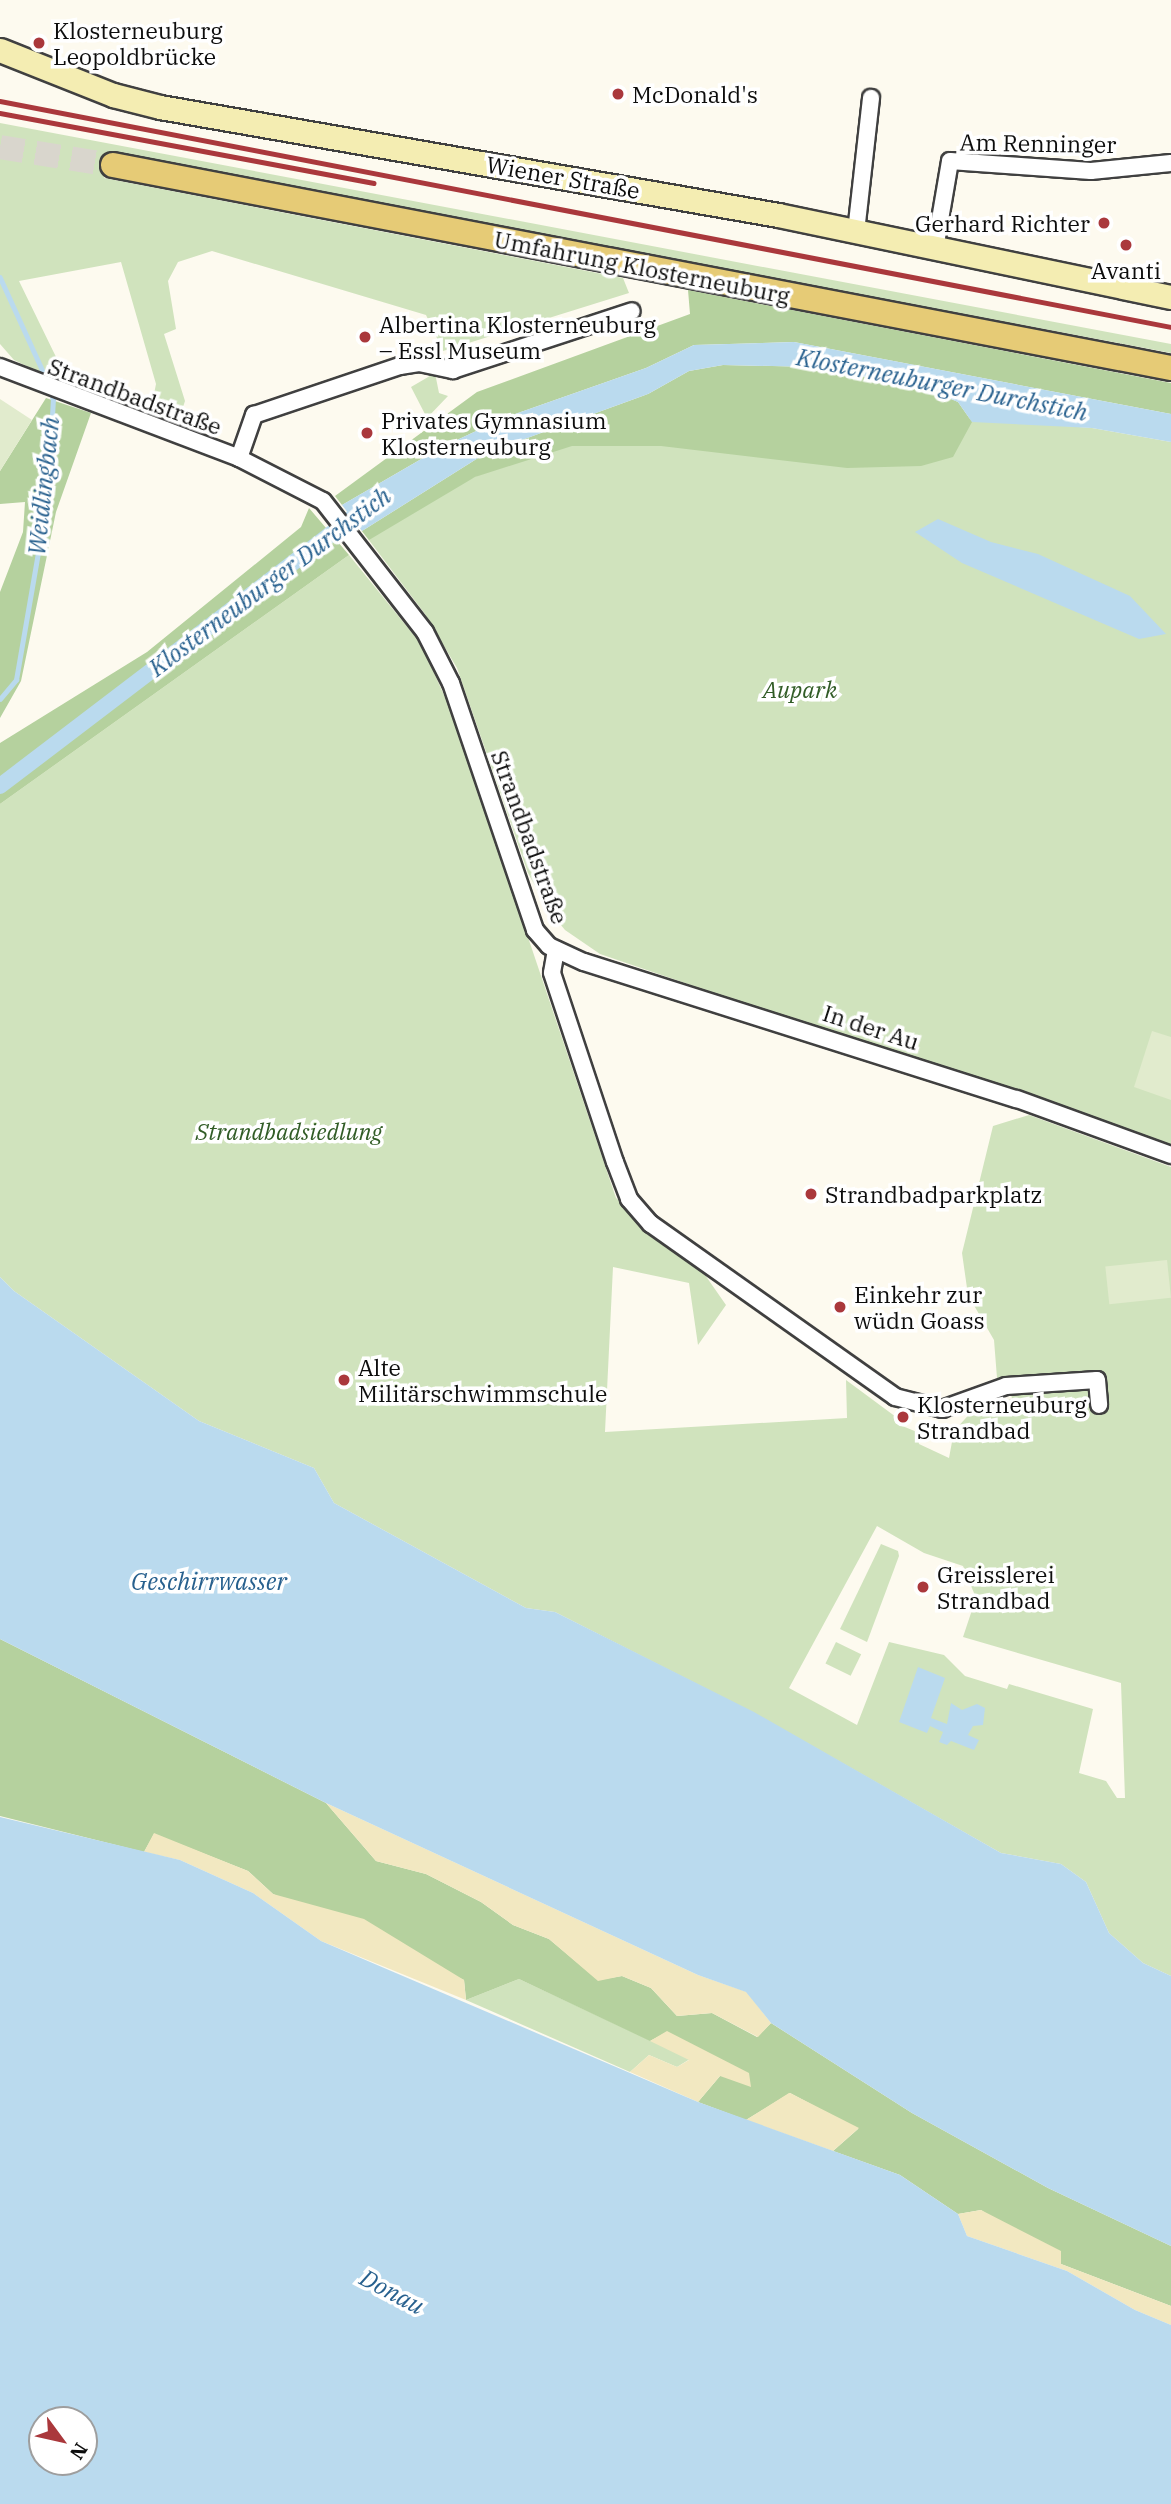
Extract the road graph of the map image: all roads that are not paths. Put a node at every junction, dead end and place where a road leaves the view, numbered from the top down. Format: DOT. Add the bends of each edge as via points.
graph roads {
  1 [pos="0,50"];
  2 [pos="871,98"];
  3 [pos="1171,163"];
  4 [pos="113,165"];
  5 [pos="856,232"];
  6 [pos="935,249"];
  7 [pos="1171,288"];
  8 [pos="1131,292"];
  9 [pos="1171,297"];
  10 [pos="632,311"];
  11 [pos="0,367"];
  12 [pos="1171,368"];
  13 [pos="239,458"];
  14 [pos="556,950"];
  15 [pos="1171,1155"];
  16 [pos="1099,1405"];
  1 -- 5 [label="street, Wiener Straße" via="113,95 160,107"];
  2 -- 5 [label="street"];
  3 -- 6 [label="street, Am Renninger" via="1074,170 950,161"];
  4 -- 12 [label="main road, Umfahrung Klosterneuburg"];
  5 -- 6 [label="street, Wiener Straße"];
  6 -- 8 [label="street, Wiener Straße"];
  7 -- 8 [label="street, Wiener Straße"];
  8 -- 9 [label="street, Wiener Straße"];
  10 -- 13 [label="street" via="453,370 419,363 400,366 254,415"];
  11 -- 13 [label="street, Strandbadstraße"];
  13 -- 14 [label="street, Strandbadstraße" via="323,501 425,632 451,682 535,930"];
  14 -- 15 [label="street, In der Au" via="1017,1099"];
  14 -- 16 [label="street, Strandbadstraße" via="552,973 606,1138 629,1199 651,1224 894,1397 942,1409 1006,1386 1097,1380"];
}
